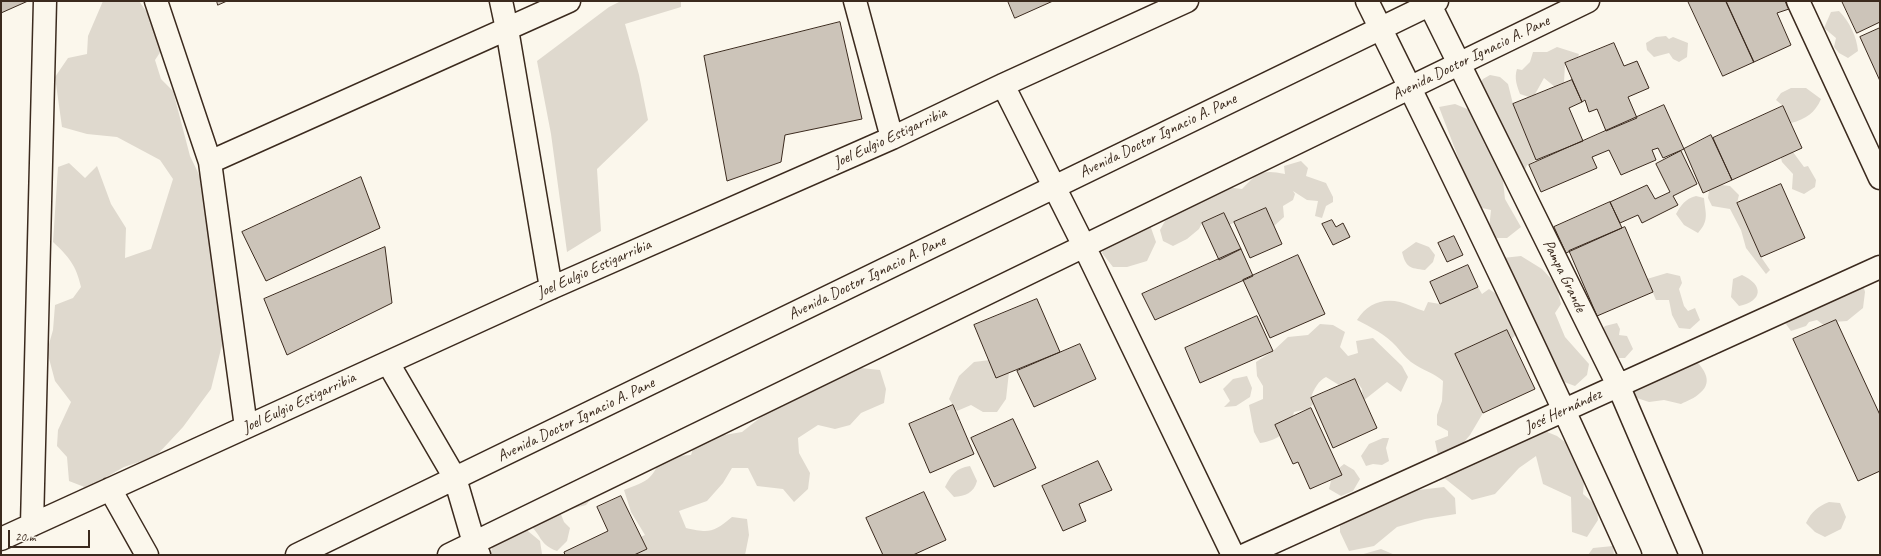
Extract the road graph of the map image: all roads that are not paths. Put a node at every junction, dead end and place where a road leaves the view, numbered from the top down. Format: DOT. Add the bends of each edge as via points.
graph roads {
  1 [pos="45,1"];
  2 [pos="156,1"];
  3 [pos="501,1"];
  4 [pos="569,1"];
  5 [pos="855,1"];
  6 [pos="1187,1"];
  7 [pos="1367,1"];
  8 [pos="1588,1"];
  9 [pos="1798,1"];
  10 [pos="1432,2"];
  11 [pos="1380,28"];
  12 [pos="507,29"];
  13 [pos="1459,64"];
  14 [pos="1003,85"];
  15 [pos="1410,87"];
  16 [pos="892,138"];
  17 [pos="210,162"];
  18 [pos="1880,178"];
  19 [pos="1054,187"];
  20 [pos="1084,246"];
  21 [pos="1880,267"];
  22 [pos="551,288"];
  23 [pos="388,363"];
  24 [pos="1618,385"];
  25 [pos="1565,410"];
  26 [pos="246,427"];
  27 [pos="455,478"];
  28 [pos="110,489"];
  29 [pos="32,525"];
  30 [pos="1,539"];
  31 [pos="476,549"];
  32 [pos="146,555"];
  33 [pos="297,555"];
  34 [pos="449,555"];
  35 [pos="1233,555"];
  36 [pos="1245,555"];
  37 [pos="1630,555"];
  38 [pos="1691,555"];
  1 -- 29 [label="street"];
  2 -- 17 [label="street"];
  3 -- 12 [label="street"];
  4 -- 12 [label="street"];
  5 -- 16 [label="street"];
  6 -- 14 [label="street, Joel Eulgio Estigarribia"];
  7 -- 11 [label="street"];
  8 -- 13 [label="street, Avenida Doctor Ignacio A. Pane"];
  9 -- 18 [label="street"];
  10 -- 11 [label="street, Avenida Doctor Ignacio A. Pane"];
  10 -- 13 [label="street, Pampa Grande"];
  11 -- 15 [label="street"];
  11 -- 19 [label="street, Avenida Doctor Ignacio A. Pane"];
  12 -- 17 [label="street"];
  12 -- 22 [label="street"];
  13 -- 15 [label="street, Avenida Doctor Ignacio A. Pane"];
  13 -- 24 [label="street, Pampa Grande"];
  14 -- 16 [label="street, Joel Eulgio Estigarribia"];
  14 -- 19 [label="street"];
  15 -- 20 [label="street, Avenida Doctor Ignacio A. Pane"];
  15 -- 25 [label="street"];
  16 -- 22 [label="street, Joel Eulgio Estigarribia"];
  17 -- 26 [label="street"];
  19 -- 20 [label="street"];
  19 -- 27 [label="street, Avenida Doctor Ignacio A. Pane"];
  20 -- 31 [label="street, Avenida Doctor Ignacio A. Pane"];
  20 -- 35 [label="street"];
  21 -- 24 [label="street, José Hernández"];
  22 -- 23 [label="street, Joel Eulgio Estigarribia"];
  23 -- 26 [label="street, Joel Eulgio Estigarribia"];
  23 -- 27 [label="street"];
  24 -- 25 [label="street, José Hernández"];
  24 -- 38 [label="street, Pampa Grande"];
  25 -- 36 [label="street, José Hernández"];
  25 -- 37 [label="street"];
  26 -- 28 [label="street, Joel Eulgio Estigarribia"];
  27 -- 31 [label="street"];
  27 -- 33 [label="street, Avenida Doctor Ignacio A. Pane"];
  28 -- 29 [label="street, Joel Eulgio Estigarribia"];
  28 -- 32 [label="street"];
  29 -- 30 [label="street, Joel Eulgio Estigarribia"];
  31 -- 34 [label="street, Avenida Doctor Ignacio A. Pane"];
}
